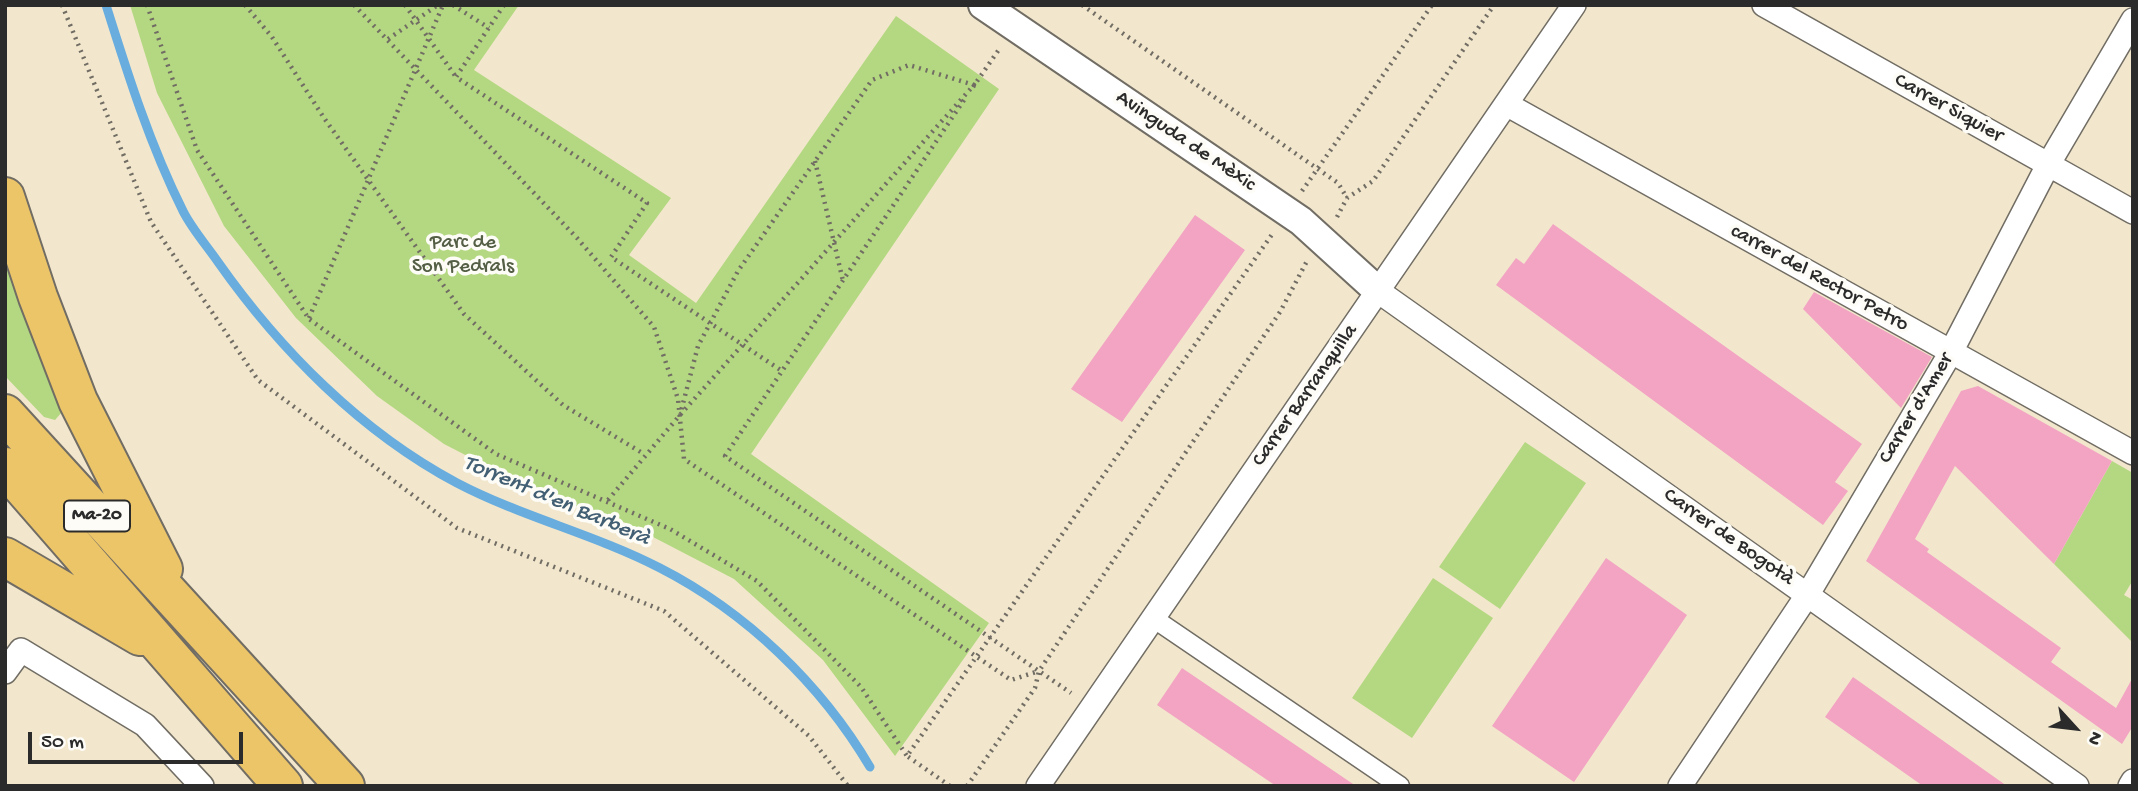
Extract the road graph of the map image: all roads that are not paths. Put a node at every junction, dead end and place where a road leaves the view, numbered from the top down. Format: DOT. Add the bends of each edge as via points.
graph roads {
  1 [pos="983,5"];
  2 [pos="1574,5"];
  3 [pos="1764,5"];
  4 [pos="2133,20"];
  5 [pos="1506,104"];
  6 [pos="2048,165"];
  7 [pos="5,197"];
  8 [pos="2133,212"];
  9 [pos="1378,291"];
  10 [pos="1951,352"];
  11 [pos="5,414"];
  12 [pos="2133,453"];
  13 [pos="5,467"];
  14 [pos="5,557"];
  15 [pos="1808,594"];
  16 [pos="188,617"];
  17 [pos="1153,618"];
  18 [pos="174,658"];
  19 [pos="5,672"];
  20 [pos="202,786"];
  21 [pos="283,786"];
  22 [pos="345,786"];
  23 [pos="1038,786"];
  24 [pos="1400,786"];
  25 [pos="1679,786"];
  26 [pos="2077,786"];
  1 -- 9 [label="street, Avinguda de Mèxic" via="1287,212"];
  2 -- 5 [label="street, Carrer Barranquilla"];
  3 -- 6 [label="street, Carrer Siquier"];
  4 -- 6 [label="street, Carrer d'Amer"];
  5 -- 9 [label="street, Carrer Barranquilla"];
  5 -- 10 [label="street, carrer del Rector Petro"];
  6 -- 8 [label="street, Carrer Siquier"];
  6 -- 10 [label="street, Carrer d'Amer"];
  7 -- 16 [label="highway" via="78,401"];
  9 -- 15 [label="street, Carrer de Bogotà"];
  9 -- 17 [label="street, Carrer Barranquilla"];
  10 -- 12 [label="street, carrer del Rector Petro"];
  10 -- 15 [label="street, Carrer d'Amer"];
  11 -- 16 [label="highway, Ma-20"];
  13 -- 18 [label="highway, Ma-20"];
  14 -- 18 [label="highway"];
  15 -- 25 [label="street, Carrer d'Amer"];
  15 -- 26 [label="street, Carrer de Bogotà"];
  16 -- 22 [label="highway, Ma-20"];
  17 -- 23 [label="street, Carrer Barranquilla"];
  17 -- 24 [label="street"];
  18 -- 21 [label="highway, Ma-20"];
  19 -- 20 [label="street" via="21,650 145,724"];
}
